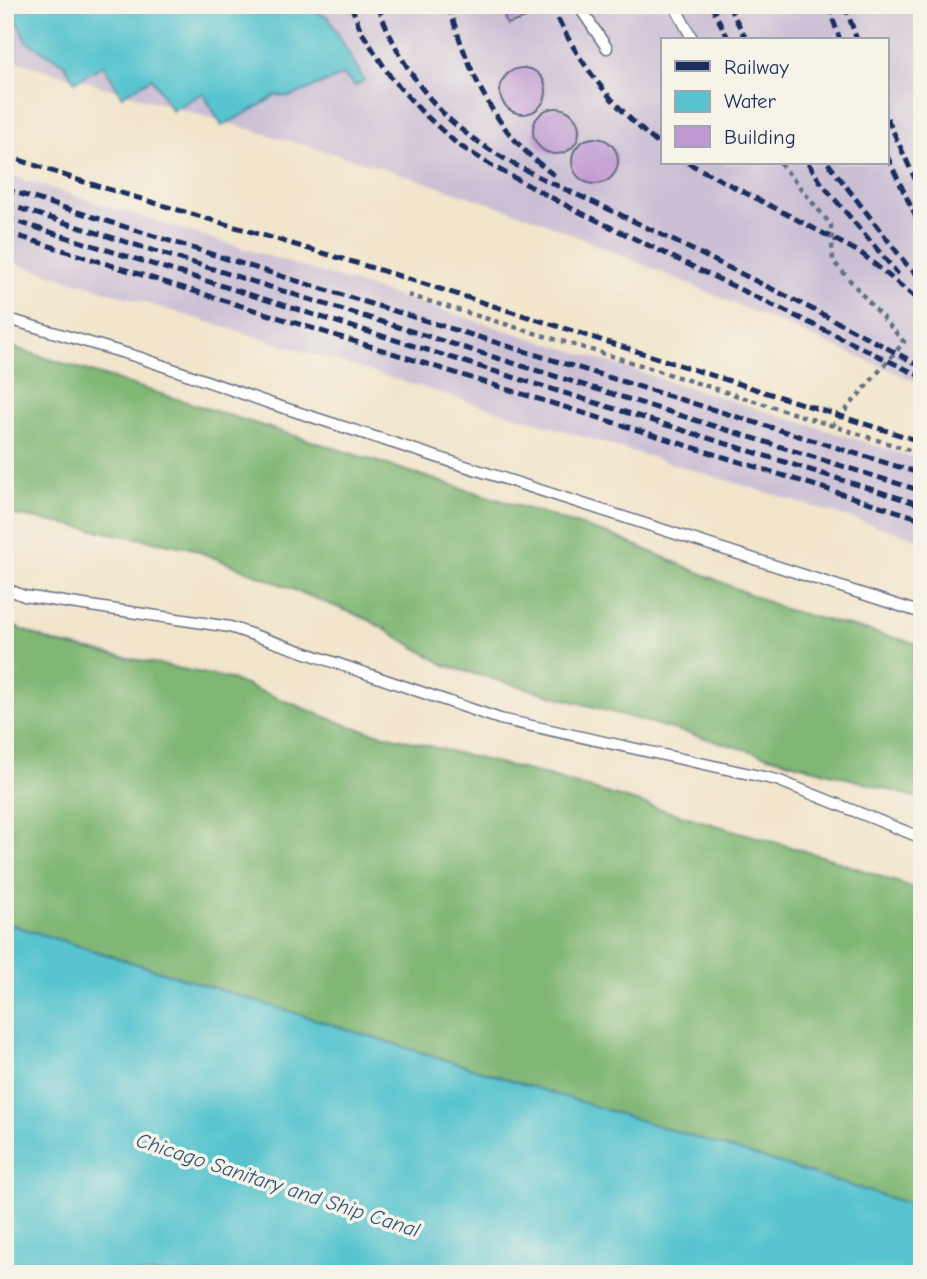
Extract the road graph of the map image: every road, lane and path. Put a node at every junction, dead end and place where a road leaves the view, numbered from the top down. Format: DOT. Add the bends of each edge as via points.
graph roads {
  1 [pos="578,5"];
  2 [pos="674,5"];
  3 [pos="692,38"];
  4 [pos="607,48"];
  5 [pos="781,164"];
  6 [pos="408,295"];
  7 [pos="5,318"];
  8 [pos="832,426"];
  9 [pos="922,454"];
  10 [pos="5,588"];
  11 [pos="922,613"];
  12 [pos="922,838"];
  1 -- 4 [label="lane"];
  2 -- 3 [label="lane"];
  5 -- 8 [label="path" via="831,225 833,261 904,342"];
  6 -- 8 [label="path"];
  7 -- 11 [label="lane" via="138,357"];
  8 -- 9 [label="path"];
  10 -- 12 [label="lane" via="24,596 230,627 500,719 777,780"];
}
